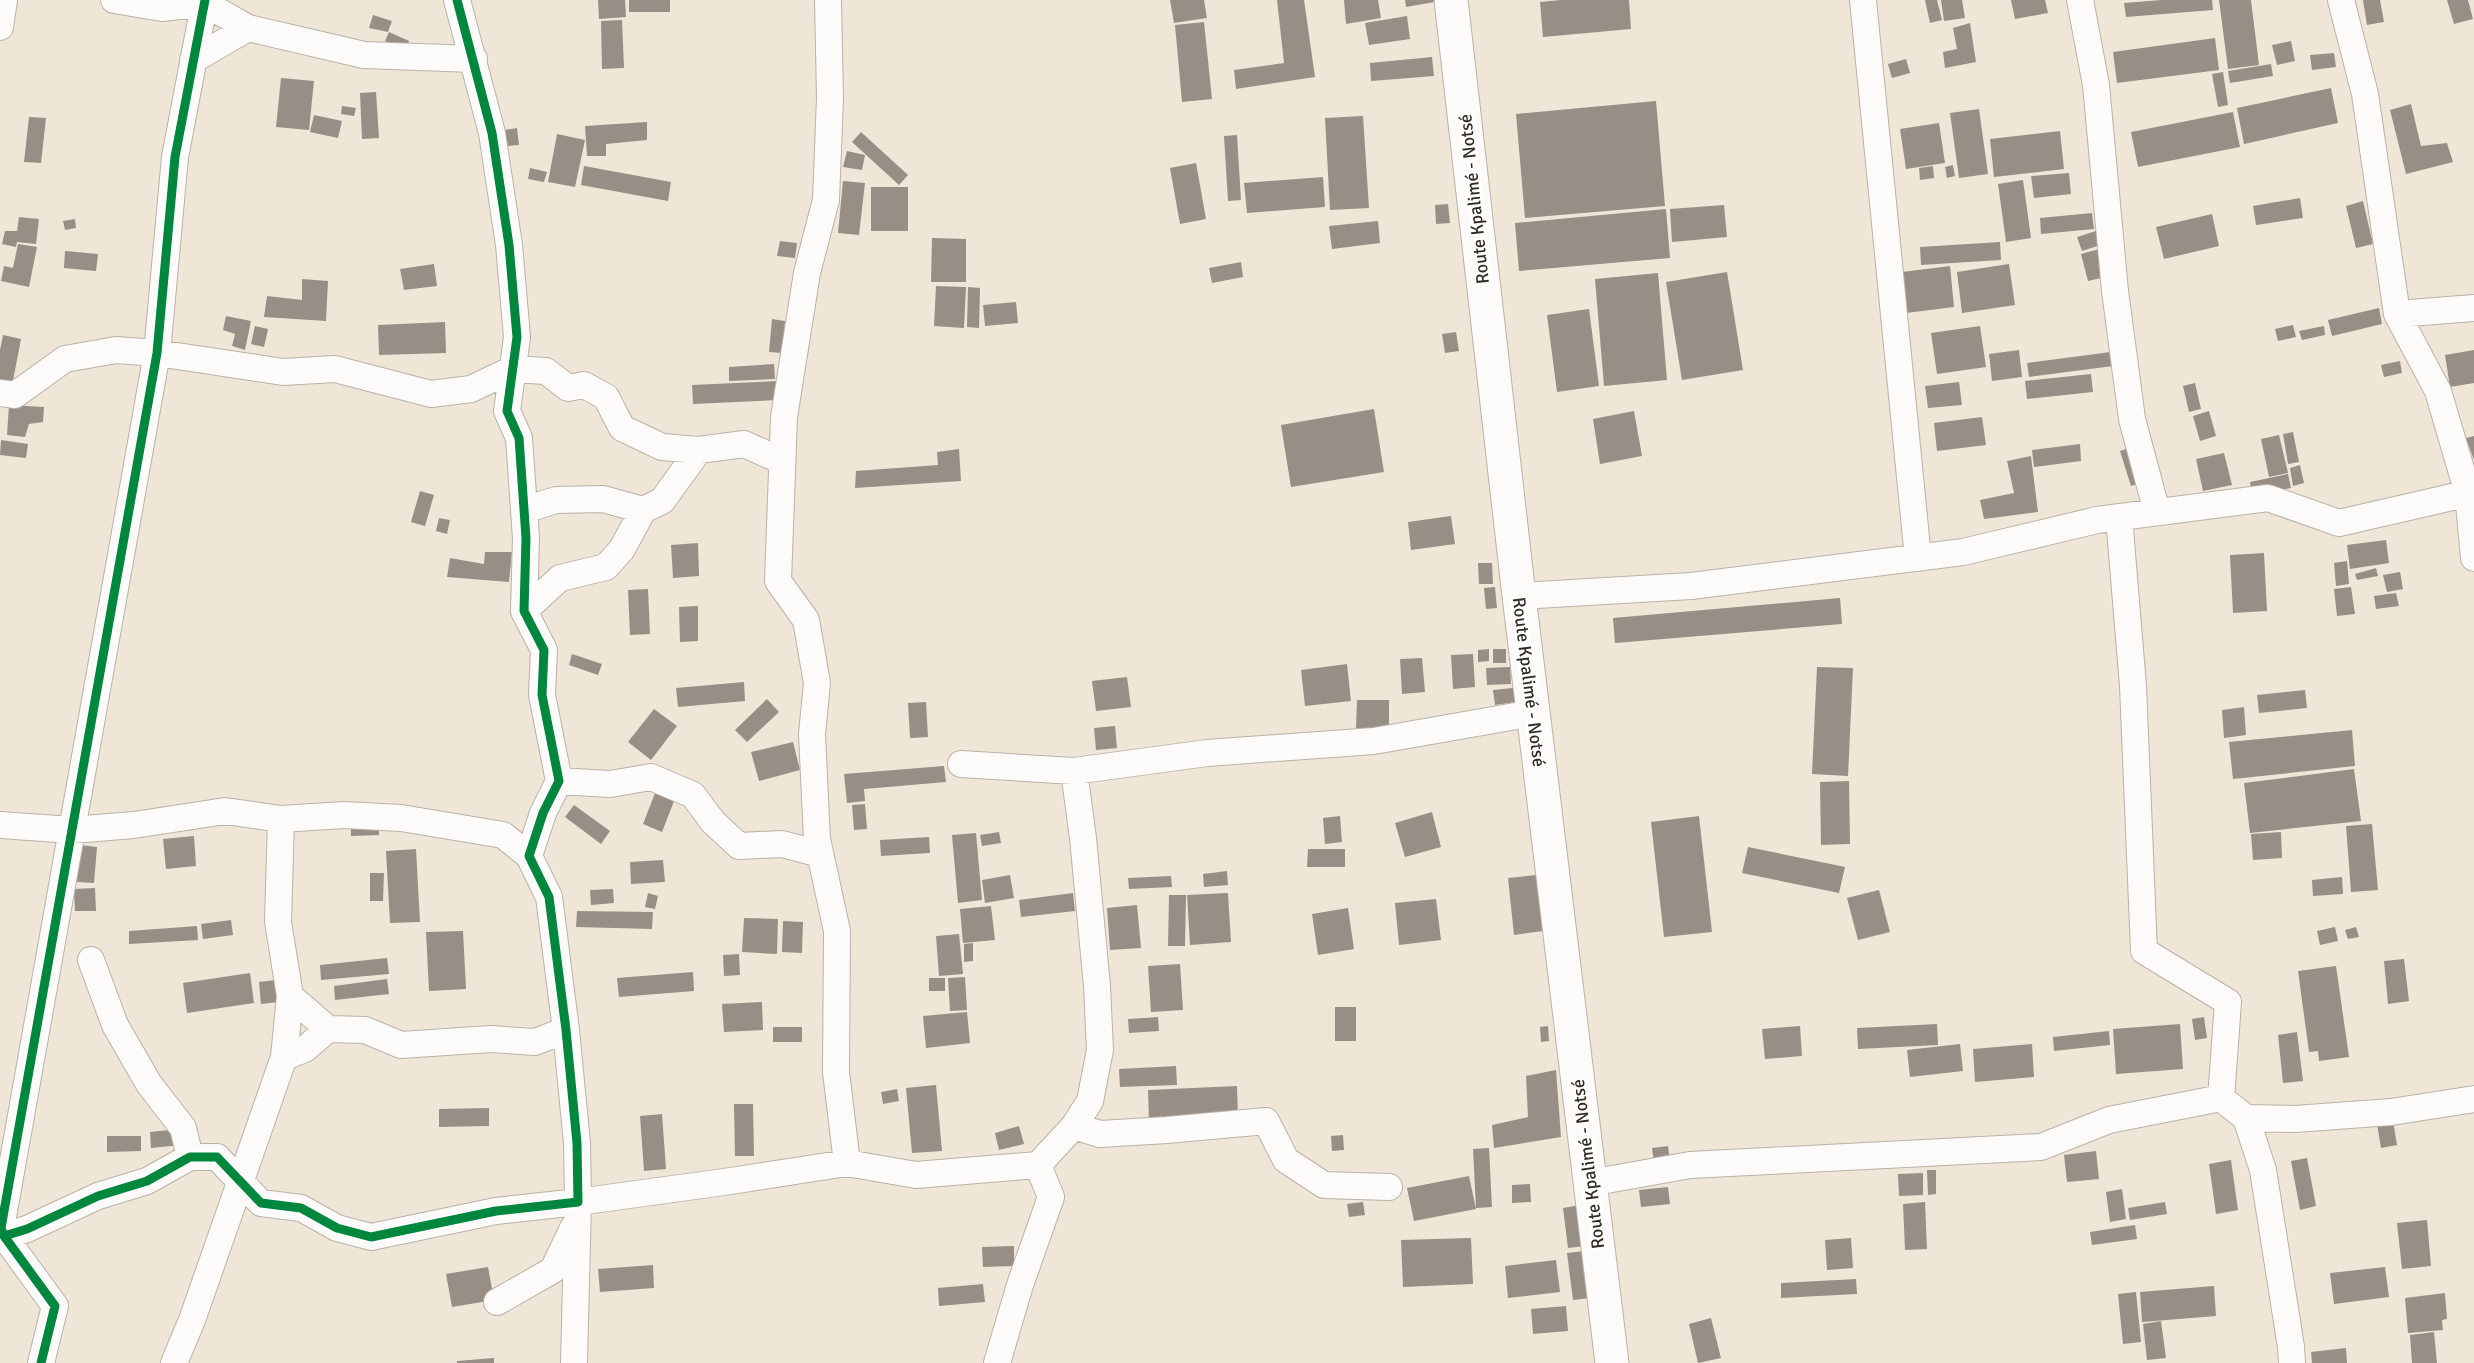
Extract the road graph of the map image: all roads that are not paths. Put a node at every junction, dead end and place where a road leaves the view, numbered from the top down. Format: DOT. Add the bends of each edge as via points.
graph roads {
  1 [pos="4,0"];
  2 [pos="114,0"];
  3 [pos="457,0"];
  4 [pos="828,0"];
  5 [pos="1451,0"];
  6 [pos="1863,0"];
  7 [pos="2080,0"];
  8 [pos="2341,0"];
  9 [pos="204,2"];
  10 [pos="0,27"];
  11 [pos="248,28"];
  12 [pos="474,59"];
  13 [pos="193,60"];
  14 [pos="2474,308"];
  15 [pos="2397,314"];
  16 [pos="157,353"];
  17 [pos="513,369"];
  18 [pos="0,393"];
  19 [pos="699,450"];
  20 [pos="782,461"];
  21 [pos="2471,492"];
  22 [pos="524,510"];
  23 [pos="643,510"];
  24 [pos="2157,512"];
  25 [pos="2119,517"];
  26 [pos="1918,558"];
  27 [pos="2474,558"];
  28 [pos="1519,596"];
  29 [pos="524,611"];
  30 [pos="1533,713"];
  31 [pos="961,764"];
  32 [pos="1074,771"];
  33 [pos="559,782"];
  34 [pos="281,819"];
  35 [pos="0,825"];
  36 [pos="72,830"];
  37 [pos="820,854"];
  38 [pos="529,856"];
  39 [pos="91,960"];
  40 [pos="290,996"];
  41 [pos="328,1029"];
  42 [pos="566,1030"];
  43 [pos="284,1057"];
  44 [pos="2221,1098"];
  45 [pos="2474,1100"];
  46 [pos="2246,1118"];
  47 [pos="1074,1126"];
  48 [pos="253,1147"];
  49 [pos="190,1157"];
  50 [pos="217,1157"];
  51 [pos="847,1163"];
  52 [pos="1038,1165"];
  53 [pos="240,1183"];
  54 [pos="1590,1183"];
  55 [pos="1389,1187"];
  56 [pos="261,1203"];
  57 [pos="578,1211"];
  58 [pos="225,1226"];
  59 [pos="4,1236"];
  60 [pos="497,1302"];
  61 [pos="41,1363"];
  62 [pos="174,1363"];
  63 [pos="574,1363"];
  64 [pos="997,1363"];
  65 [pos="1612,1363"];
  66 [pos="2292,1363"];
  1 -- 10 [label="street"];
  2 -- 9 [label="street" via="162,8"];
  3 -- 12 [label="street"];
  4 -- 20 [label="street" via="826,200 807,273 784,417"];
  5 -- 28 [label="main road, Route Kpalimé - Notsé"];
  6 -- 26 [label="street"];
  7 -- 24 [label="street" via="2096,85 2115,291 2132,419"];
  8 -- 15 [label="street" via="2365,94"];
  9 -- 11 [label="street"];
  9 -- 13 [label="street"];
  11 -- 12 [label="street" via="364,55"];
  11 -- 13 [label="street"];
  12 -- 17 [label="street" via="492,133 509,245 517,337"];
  13 -- 16 [label="street" via="175,156"];
  14 -- 15 [label="street"];
  15 -- 21 [label="street" via="2438,391"];
  16 -- 17 [label="street" via="283,372 335,369 431,394 471,389"];
  16 -- 18 [label="street" via="116,350 65,359 15,395"];
  16 -- 36 [label="street"];
  17 -- 19 [label="street" via="546,371 568,388 584,385 606,398 622,428 662,447"];
  17 -- 22 [label="street" via="507,411 519,438"];
  19 -- 20 [label="street" via="744,444"];
  19 -- 23 [label="street" via="662,501"];
  20 -- 37 [label="street" via="778,581 806,620 817,683 813,734"];
  21 -- 24 [label="street" via="2340,522 2268,498"];
  21 -- 27 [label="street"];
  22 -- 23 [label="street" via="556,500 603,499"];
  22 -- 29 [label="street"];
  23 -- 29 [label="street" via="622,549 606,567 560,578"];
  24 -- 25 [label="street"];
  25 -- 26 [label="street" via="1963,552"];
  25 -- 44 [label="street" via="2133,686 2144,951 2228,1002"];
  26 -- 28 [label="street" via="1691,586"];
  28 -- 30 [label="main road, Route Kpalimé - Notsé"];
  29 -- 33 [label="street" via="544,651 542,695"];
  30 -- 32 [label="street" via="1374,741 1207,753"];
  30 -- 54 [label="main road, Route Kpalimé - Notsé"];
  31 -- 32 [label="street"];
  32 -- 47 [label="street" via="1100,1050 1090,1101"];
  33 -- 37 [label="street" via="610,784 651,777 693,795 713,822 739,846 782,844"];
  33 -- 38 [label="street" via="543,813"];
  34 -- 36 [label="street" via="225,811"];
  34 -- 38 [label="street" via="344,815 446,824 503,835"];
  34 -- 40 [label="street" via="278,922"];
  35 -- 36 [label="street"];
  36 -- 59 [label="street" via="1,1228"];
  37 -- 51 [label="street" via="837,932 836,1072"];
  38 -- 42 [label="street" via="549,897"];
  39 -- 49 [label="street" via="115,1025 149,1084 183,1128"];
  40 -- 41 [label="street"];
  40 -- 43 [label="street"];
  41 -- 42 [label="street" via="365,1030 401,1045 491,1039 535,1042"];
  41 -- 43 [label="street" via="305,1049"];
  42 -- 57 [label="street" via="577,1143"];
  43 -- 48 [label="street"];
  44 -- 46 [label="street"];
  44 -- 54 [label="street" via="2109,1120 2041,1147 1690,1165"];
  45 -- 46 [label="street" via="2391,1112 2295,1119"];
  46 -- 66 [label="street" via="2263,1170"];
  47 -- 52 [label="street"];
  47 -- 55 [label="street" via="1100,1134 1266,1121 1286,1160 1324,1185"];
  48 -- 50 [label="street"];
  48 -- 53 [label="street"];
  49 -- 50 [label="street"];
  49 -- 59 [label="street" via="147,1181"];
  50 -- 53 [label="street"];
  51 -- 52 [label="street" via="916,1175"];
  51 -- 57 [label="street"];
  52 -- 64 [label="street" via="1051,1197"];
  53 -- 56 [label="street"];
  53 -- 58 [label="street"];
  54 -- 65 [label="main road, Route Kpalimé - Notsé"];
  56 -- 57 [label="street" via="301,1208 337,1228 370,1237 496,1211"];
  56 -- 58 [label="street"];
  57 -- 60 [label="street" via="553,1270"];
  57 -- 63 [label="street"];
  58 -- 62 [label="street"];
  59 -- 61 [label="street" via="55,1306"];
}
